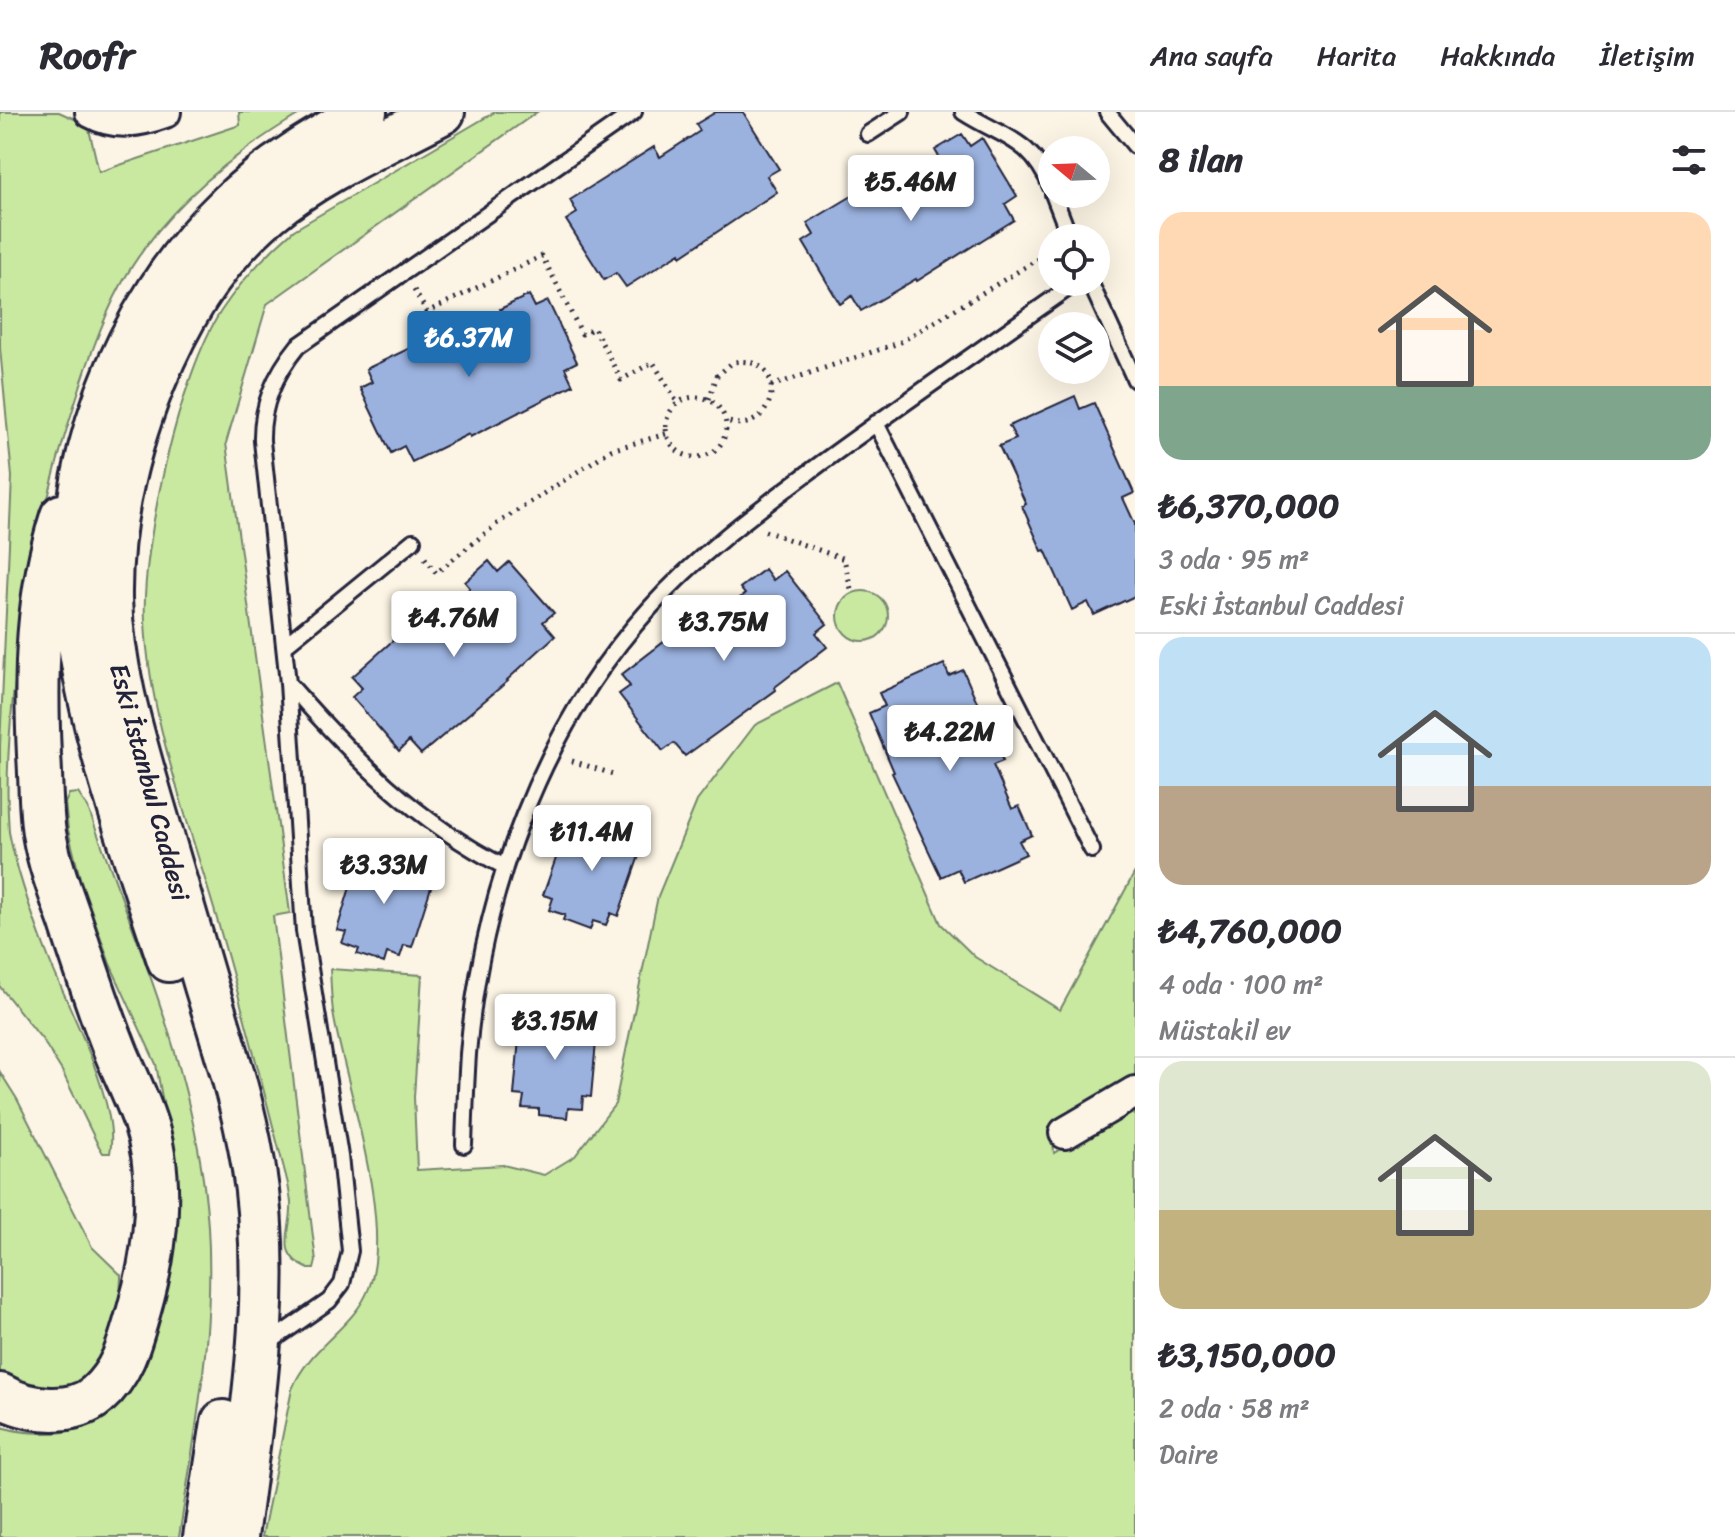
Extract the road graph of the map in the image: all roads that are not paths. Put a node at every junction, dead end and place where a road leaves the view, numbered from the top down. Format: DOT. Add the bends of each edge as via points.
graph roads {
  1 [pos="91,112"];
  2 [pos="165,112"];
  3 [pos="365,112"];
  4 [pos="443,112"];
  5 [pos="634,112"];
  6 [pos="902,112"];
  7 [pos="963,112"];
  8 [pos="1107,112"];
  9 [pos="868,134"];
  10 [pos="1135,146"];
  11 [pos="1038,163"];
  12 [pos="1057,296"];
  13 [pos="1096,296"];
  14 [pos="1135,380"];
  15 [pos="876,423"];
  16 [pos="95,437"];
  17 [pos="413,541"];
  18 [pos="284,646"];
  19 [pos="288,683"];
  20 [pos="106,687"];
  21 [pos="37,716"];
  22 [pos="118,740"];
  23 [pos="40,763"];
  24 [pos="1092,850"];
  25 [pos="505,867"];
  26 [pos="1135,1092"];
  27 [pos="1065,1133"];
  28 [pos="464,1145"];
  29 [pos="259,1349"];
  30 [pos="2,1397"];
  31 [pos="205,1537"];
  32 [pos="236,1537"];
  1 -- 2 [label="street" via="127,122"];
  3 -- 16 [label="main road, Eski İstanbul Caddesi" via="262,177 182,257 126,347"];
  4 -- 20 [label="main road, Eski İstanbul Caddesi" via="334,170 269,213 221,262 177,329 142,411 114,520 113,640"];
  5 -- 18 [label="lane" via="298,346 285,362 262,427"];
  6 -- 9 [label="lane"];
  7 -- 11 [label="lane" via="1016,139"];
  8 -- 10 [label="lane"];
  12 -- 15 [label="lane"];
  13 -- 14 [label="lane"];
  15 -- 24 [label="lane"];
  15 -- 25 [label="lane" via="741,523 650,608 591,683 539,779"];
  16 -- 20 [label="main road, Eski İstanbul Caddesi" via="82,497 77,617"];
  16 -- 21 [label="main road" via="49,557 37,646"];
  17 -- 18 [label="lane"];
  18 -- 19 [label="lane"];
  19 -- 25 [label="lane" via="388,789"];
  19 -- 29 [label="lane" via="304,931 350,1251 342,1284 329,1301"];
  20 -- 21 [label="main road" via="49,701"];
  20 -- 22 [label="main road, Eski İstanbul Caddesi"];
  21 -- 23 [label="main road"];
  22 -- 23 [label="main road" via="59,750"];
  22 -- 29 [label="main road, Eski İstanbul Caddesi" via="246,1127 258,1217"];
  22 -- 31 [label="main road, Eski İstanbul Caddesi" via="215,1108 230,1197 229,1377"];
  23 -- 30 [label="main road" via="49,857 88,977 144,1119 155,1191 154,1234 144,1295 122,1365 104,1388 89,1402 67,1409"];
  25 -- 28 [label="lane" via="468,1052"];
  26 -- 27 [label="street"];
  29 -- 32 [label="main road, Eski İstanbul Caddesi"];
}
